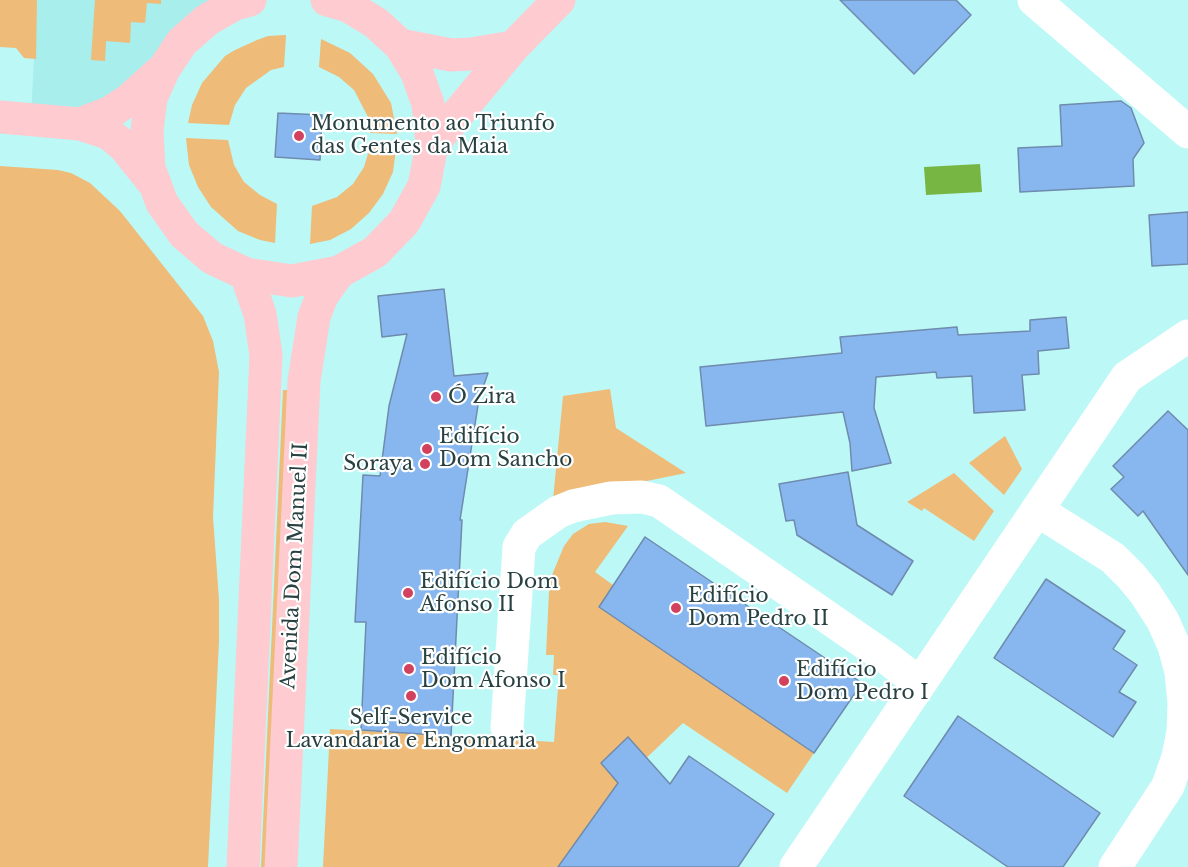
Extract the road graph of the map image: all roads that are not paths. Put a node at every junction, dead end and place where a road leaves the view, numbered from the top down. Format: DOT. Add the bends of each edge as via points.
graph roads {
  1 [pos="250,0"];
  2 [pos="559,0"];
  3 [pos="1034,0"];
  4 [pos="340,2"];
  5 [pos="399,45"];
  6 [pos="513,47"];
  7 [pos="164,69"];
  8 [pos="0,117"];
  9 [pos="80,124"];
  10 [pos="1188,132"];
  11 [pos="432,145"];
  12 [pos="157,187"];
  13 [pos="339,272"];
  14 [pos="246,274"];
  15 [pos="1188,336"];
  16 [pos="1037,510"];
  17 [pos="919,683"];
  18 [pos="507,727"];
  19 [pos="243,867"];
  20 [pos="281,867"];
  21 [pos="796,867"];
  22 [pos="1116,867"];
  1 -- 7 [label="main road" via="207,20 182,42"];
  2 -- 6 [label="main road"];
  3 -- 10 [label="street"];
  4 -- 5 [label="main road" via="376,23"];
  5 -- 6 [label="main road" via="451,55"];
  5 -- 11 [label="main road" via="417,73 428,104"];
  6 -- 11 [label="main road"];
  7 -- 9 [label="main road" via="129,100"];
  7 -- 12 [label="main road" via="151,98 147,131 149,168"];
  8 -- 9 [label="main road"];
  9 -- 12 [label="main road" via="108,133 124,146"];
  11 -- 13 [label="main road" via="424,186 404,222 375,252"];
  12 -- 14 [label="main road" via="162,203 184,234 212,258"];
  13 -- 14 [label="main road" via="292,281"];
  13 -- 20 [label="main road, Avenida Dom Manuel II" via="322,296 314,317 304,381"];
  14 -- 19 [label="main road, Avenida Dom Manuel II" via="260,314 266,363"];
  15 -- 16 [label="street" via="1127,377"];
  16 -- 17 [label="street"];
  16 -- 22 [label="street" via="1113,558 1131,576 1163,621 1181,672 1183,732 1178,756 1168,786"];
  17 -- 18 [label="street" via="659,501 611,498 558,512 527,534 519,547"];
  17 -- 21 [label="street"];
}
